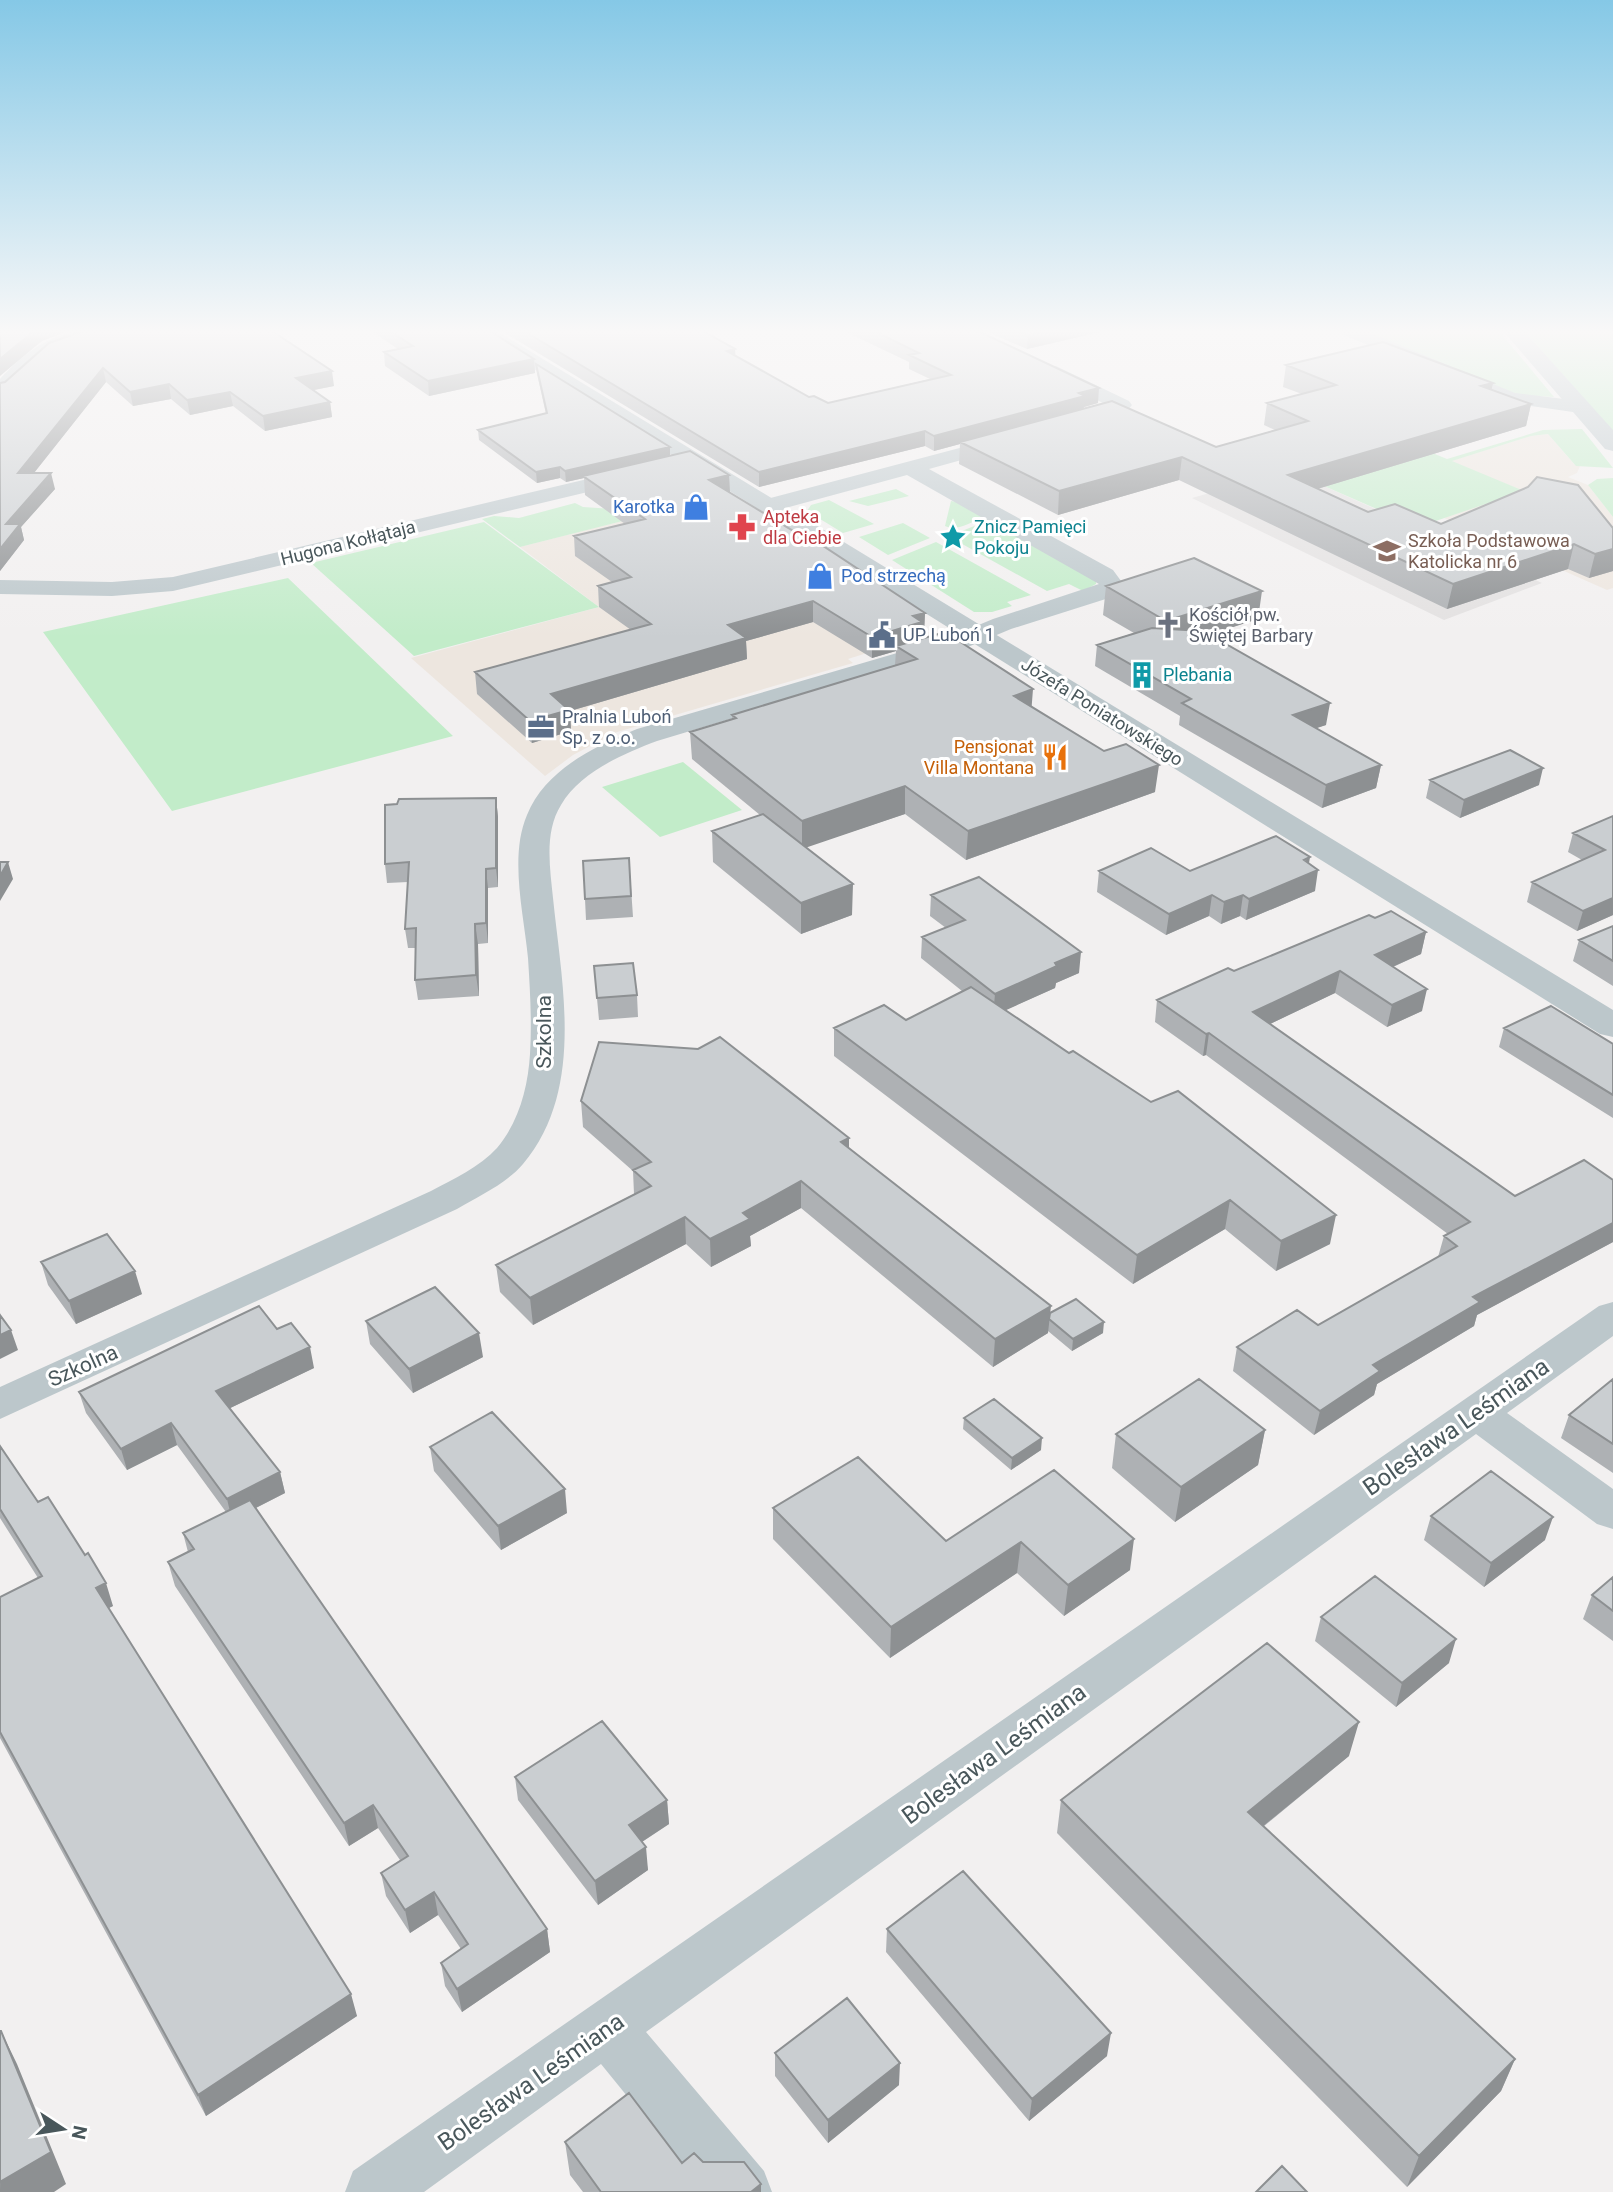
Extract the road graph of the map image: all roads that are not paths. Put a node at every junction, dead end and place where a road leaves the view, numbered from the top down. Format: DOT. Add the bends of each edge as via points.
graph roads {
  1 [pos="647,433"];
  2 [pos="1024,437"];
  3 [pos="691,461"];
  4 [pos="910,468"];
  5 [pos="768,506"];
  6 [pos="0,587"];
  7 [pos="977,635"];
  8 [pos="1613,1026"];
  9 [pos="1613,1316"];
  10 [pos="0,1404"];
  11 [pos="1477,1413"];
  12 [pos="1613,1512"];
  13 [pos="608,2029"];
  14 [pos="374,2192"];
  15 [pos="743,2192"];
  1 -- 3 [label="street, Józefa Poniatowskiego"];
  2 -- 4 [label="street"];
  3 -- 5 [label="street, Józefa Poniatowskiego"];
  3 -- 6 [label="street, Hugona Kołłątaja" via="173,584 122,589"];
  4 -- 5 [label="street"];
  4 -- 7 [label="street, Szkolna" via="1111,580 1104,592"];
  5 -- 7 [label="street, Józefa Poniatowskiego"];
  7 -- 8 [label="street, Józefa Poniatowskiego"];
  7 -- 10 [label="street, Szkolna" via="647,735 581,769 546,804 537,828 535,863 547,1052 532,1119 511,1155 470,1185 414,1215"];
  9 -- 11 [label="street, Bolesława Leśmiana"];
  11 -- 12 [label="street"];
  11 -- 13 [label="street, Bolesława Leśmiana"];
  13 -- 14 [label="street, Bolesława Leśmiana"];
  13 -- 15 [label="street"];
}
